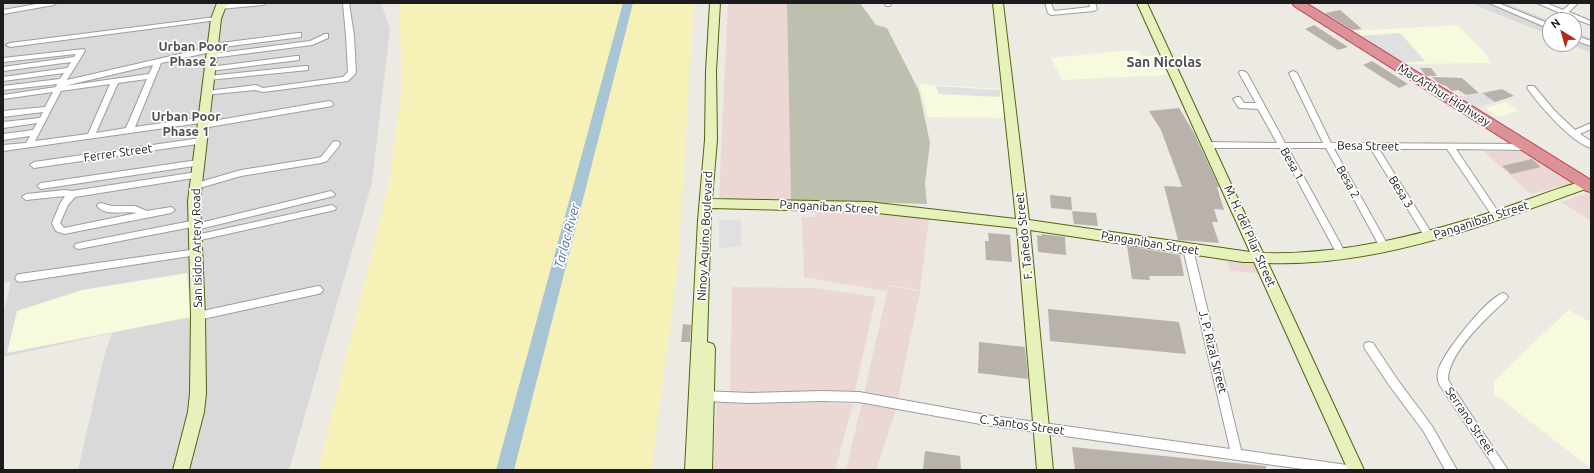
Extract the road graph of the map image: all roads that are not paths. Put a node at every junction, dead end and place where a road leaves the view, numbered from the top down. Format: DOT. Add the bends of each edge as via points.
graph roads {
  1 [pos="54,3"];
  2 [pos="263,3"];
  3 [pos="346,3"];
  4 [pos="715,3"];
  5 [pos="722,3"];
  6 [pos="998,3"];
  7 [pos="1048,3"];
  8 [pos="1092,3"];
  9 [pos="1142,3"];
  10 [pos="1298,3"];
  11 [pos="1492,3"];
  12 [pos="1540,3"];
  13 [pos="1575,3"];
  14 [pos="219,10"];
  15 [pos="3,12"];
  16 [pos="1562,12"];
  17 [pos="1565,12"];
  18 [pos="1542,24"];
  19 [pos="298,35"];
  20 [pos="325,36"];
  21 [pos="10,45"];
  22 [pos="264,57"];
  23 [pos="296,58"];
  24 [pos="76,59"];
  25 [pos="3,60"];
  26 [pos="211,60"];
  27 [pos="158,62"];
  28 [pos="305,68"];
  29 [pos="3,69"];
  30 [pos="69,70"];
  31 [pos="1243,73"];
  32 [pos="1293,73"];
  33 [pos="152,76"];
  34 [pos="3,78"];
  35 [pos="115,81"];
  36 [pos="61,85"];
  37 [pos="3,88"];
  38 [pos="1531,88"];
  39 [pos="207,92"];
  40 [pos="3,97"];
  41 [pos="1237,100"];
  42 [pos="329,104"];
  43 [pos="1261,106"];
  44 [pos="47,109"];
  45 [pos="3,114"];
  46 [pos="41,120"];
  47 [pos="204,122"];
  48 [pos="3,125"];
  49 [pos="1591,126"];
  50 [pos="129,131"];
  51 [pos="34,133"];
  52 [pos="1573,134"];
  53 [pos="91,136"];
  54 [pos="3,137"];
  55 [pos="201,141"];
  56 [pos="29,144"];
  57 [pos="336,144"];
  58 [pos="1208,145"];
  59 [pos="1281,145"];
  60 [pos="1328,145"];
  61 [pos="1591,145"];
  62 [pos="1373,146"];
  63 [pos="1450,147"];
  64 [pos="1527,147"];
  65 [pos="3,148"];
  66 [pos="34,165"];
  67 [pos="197,175"];
  68 [pos="1589,185"];
  69 [pos="41,186"];
  70 [pos="72,194"];
  71 [pos="331,194"];
  72 [pos="26,196"];
  73 [pos="709,203"];
  74 [pos="101,206"];
  75 [pos="332,208"];
  76 [pos="171,210"];
  77 [pos="146,215"];
  78 [pos="1496,215"];
  79 [pos="1023,224"];
  80 [pos="196,229"];
  81 [pos="1429,237"];
  82 [pos="79,246"];
  83 [pos="1384,247"];
  84 [pos="1188,249"];
  85 [pos="196,252"];
  86 [pos="1341,254"];
  87 [pos="1259,258"];
  88 [pos="20,278"];
  89 [pos="318,290"];
  90 [pos="1503,297"];
  91 [pos="198,316"];
  92 [pos="1369,346"];
  93 [pos="702,396"];
  94 [pos="1040,427"];
  95 [pos="1237,455"];
  96 [pos="181,470"];
  97 [pos="693,470"];
  98 [pos="704,470"];
  99 [pos="1045,470"];
  100 [pos="1347,470"];
  101 [pos="1356,470"];
  102 [pos="1451,470"];
  103 [pos="1502,470"];
  1 -- 15 [label="street"];
  2 -- 14 [label="street"];
  3 -- 39 [label="street" via="352,73 345,79 263,90 256,87"];
  4 -- 73 [label="street, Ninoy Aquino Boulevard"];
  5 -- 73 [label="street, Ninoy Aquino Boulevard" via="718,156"];
  6 -- 79 [label="street, F. Tañedo Street"];
  7 -- 8 [label="street" via="1051,13 1093,9"];
  9 -- 58 [label="street, M. H. del Pilar Street"];
  10 -- 64 [label="highway, MacArthur Highway"];
  11 -- 18 [label="street"];
  12 -- 16 [label="street"];
  13 -- 17 [label="street"];
  14 -- 21 [label="street"];
  14 -- 26 [label="street, San Isidro Artery Road"];
  19 -- 26 [label="street"];
  20 -- 26 [label="street" via="312,43"];
  22 -- 26 [label="street"];
  23 -- 26 [label="street"];
  24 -- 25 [label="street" via="81,50"];
  24 -- 29 [label="street"];
  24 -- 30 [label="street"];
  26 -- 27 [label="street"];
  26 -- 28 [label="street"];
  26 -- 39 [label="street, San Isidro Artery Road"];
  27 -- 33 [label="street"];
  27 -- 36 [label="street"];
  30 -- 34 [label="street"];
  30 -- 36 [label="street"];
  31 -- 43 [label="street, Besa 1"];
  32 -- 60 [label="street, Besa 2"];
  33 -- 35 [label="street"];
  33 -- 50 [label="street"];
  35 -- 36 [label="street"];
  35 -- 53 [label="street"];
  36 -- 37 [label="street"];
  36 -- 40 [label="street"];
  36 -- 44 [label="street"];
  38 -- 52 [label="street"];
  39 -- 47 [label="street, San Isidro Artery Road"];
  41 -- 43 [label="street" via="1242,106"];
  42 -- 47 [label="street"];
  43 -- 59 [label="street, Besa 1"];
  44 -- 45 [label="street"];
  44 -- 46 [label="street"];
  46 -- 48 [label="street"];
  46 -- 51 [label="street"];
  47 -- 50 [label="street"];
  47 -- 55 [label="street, San Isidro Artery Road"];
  49 -- 52 [label="street"];
  50 -- 53 [label="street"];
  51 -- 54 [label="street"];
  51 -- 56 [label="street"];
  52 -- 61 [label="street"];
  53 -- 56 [label="street"];
  55 -- 66 [label="street, Ferrer Street"];
  55 -- 67 [label="street, San Isidro Artery Road"];
  56 -- 65 [label="street"];
  57 -- 67 [label="street" via="324,159 318,162 241,173"];
  58 -- 59 [label="street, Besa Street"];
  58 -- 87 [label="street, M. H. del Pilar Street"];
  59 -- 60 [label="street, Besa Street"];
  59 -- 86 [label="street, Besa 1"];
  60 -- 62 [label="street, Besa Street"];
  60 -- 83 [label="street, Besa 2"];
  62 -- 63 [label="street, Besa Street"];
  62 -- 81 [label="street, Besa 3"];
  63 -- 64 [label="street, Besa Street"];
  63 -- 78 [label="street"];
  64 -- 68 [label="highway, MacArthur Highway"];
  67 -- 69 [label="street"];
  67 -- 70 [label="street"];
  67 -- 80 [label="street, San Isidro Artery Road" via="194,201"];
  68 -- 78 [label="street, Panganiban Street"];
  70 -- 72 [label="street" via="65,192"];
  70 -- 77 [label="street" via="64,204 56,223 64,231"];
  71 -- 80 [label="street"];
  73 -- 79 [label="street, Panganiban Street" via="868,207"];
  73 -- 93 [label="street, Ninoy Aquino Boulevard" via="709,284"];
  74 -- 77 [label="street" via="109,209 134,209"];
  75 -- 80 [label="street"];
  76 -- 77 [label="street"];
  78 -- 81 [label="street, Panganiban Street"];
  79 -- 84 [label="street, Panganiban Street"];
  79 -- 94 [label="street, F. Tañedo Street"];
  80 -- 82 [label="street"];
  80 -- 85 [label="street, San Isidro Artery Road"];
  81 -- 83 [label="street, Panganiban Street"];
  83 -- 86 [label="street, Panganiban Street"];
  84 -- 87 [label="street, Panganiban Street"];
  84 -- 95 [label="street, J. P. Rizal Street"];
  85 -- 88 [label="street"];
  85 -- 91 [label="street, San Isidro Artery Road"];
  86 -- 87 [label="street, Panganiban Street"];
  87 -- 101 [label="street, M. H. del Pilar Street"];
  89 -- 91 [label="street"];
  90 -- 103 [label="street, Serrano Street" via="1481,317 1458,344 1443,371 1446,384"];
  91 -- 96 [label="street, San Isidro Artery Road" via="196,412"];
  92 -- 102 [label="street" via="1431,434"];
  93 -- 94 [label="street, C. Santos Street" via="859,397"];
  93 -- 97 [label="street, Ninoy Aquino Boulevard"];
  93 -- 98 [label="street, Ninoy Aquino Boulevard"];
  94 -- 95 [label="street, C. Santos Street"];
  94 -- 99 [label="street, F. Tañedo Street"];
  95 -- 100 [label="street, C. Santos Street"];
}
